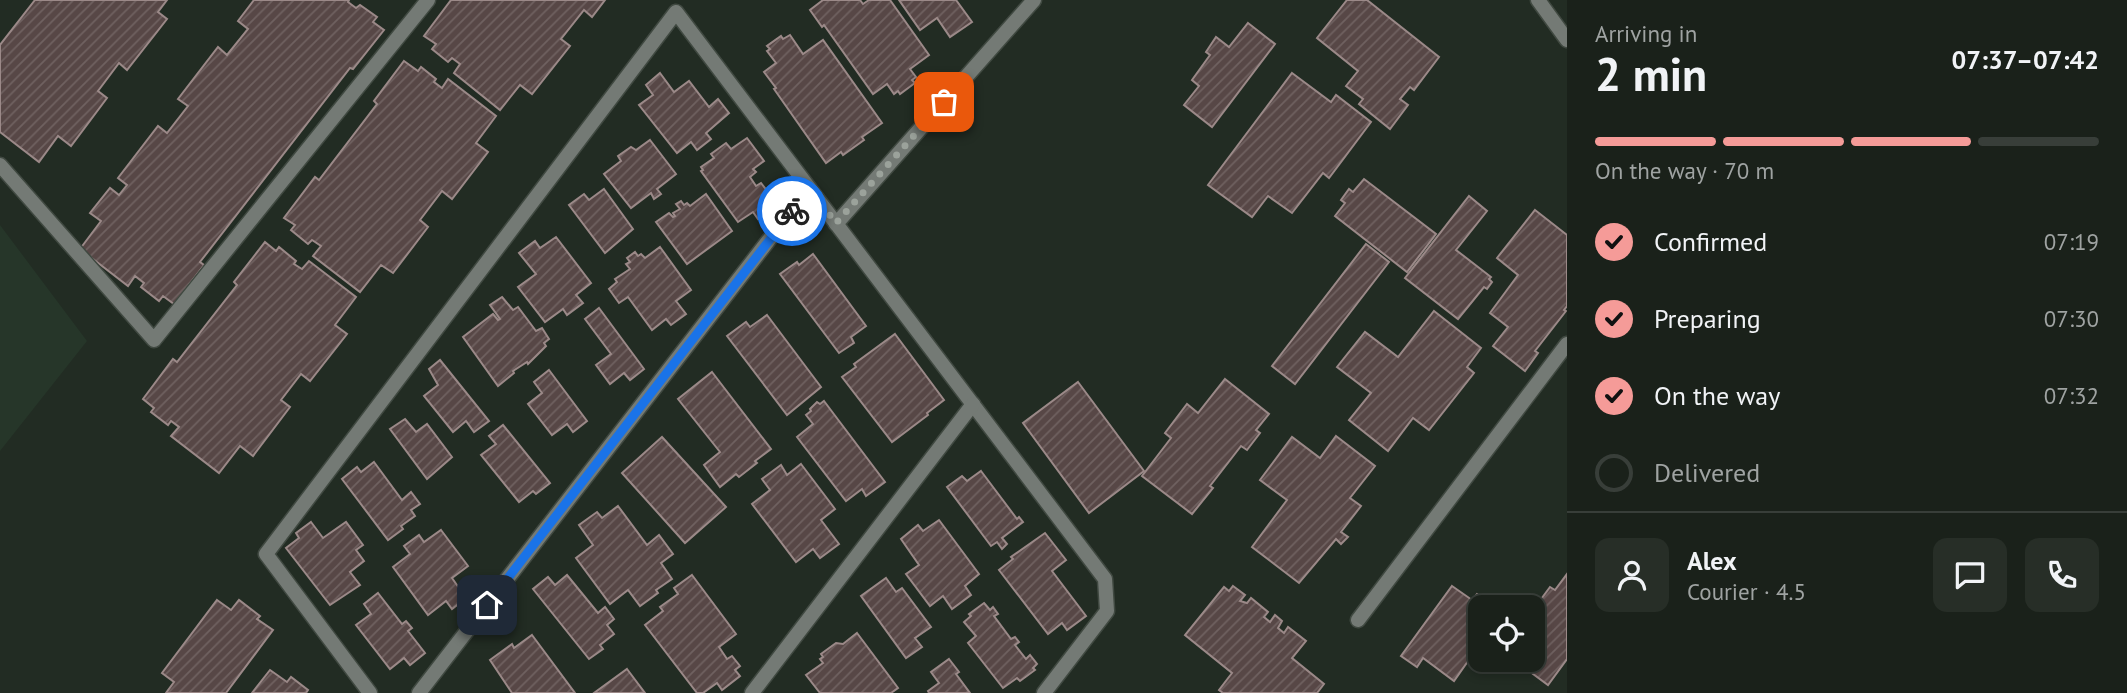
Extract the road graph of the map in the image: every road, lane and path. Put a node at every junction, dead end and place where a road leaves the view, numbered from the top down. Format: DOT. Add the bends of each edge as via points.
graph roads {
  1 [pos="428,0"];
  2 [pos="1034,0"];
  3 [pos="1538,0"];
  4 [pos="1558,0"];
  5 [pos="1548,13"];
  6 [pos="1567,40"];
  7 [pos="0,165"];
  8 [pos="809,188"];
  9 [pos="836,223"];
  10 [pos="1567,344"];
  11 [pos="973,404"];
  12 [pos="1358,620"];
  13 [pos="370,693"];
  14 [pos="419,693"];
  15 [pos="752,693"];
  16 [pos="1044,693"];
  1 -- 7 [label="street" via="154,340"];
  2 -- 9 [label="street"];
  3 -- 5 [label="street"];
  4 -- 5 [label="street"];
  5 -- 6 [label="street"];
  8 -- 9 [label="street"];
  8 -- 13 [label="street" via="676,12 266,554"];
  8 -- 14 [label="street"];
  9 -- 11 [label="street"];
  10 -- 12 [label="street"];
  11 -- 15 [label="street"];
  11 -- 16 [label="street" via="1105,579 1107,611"];
}
